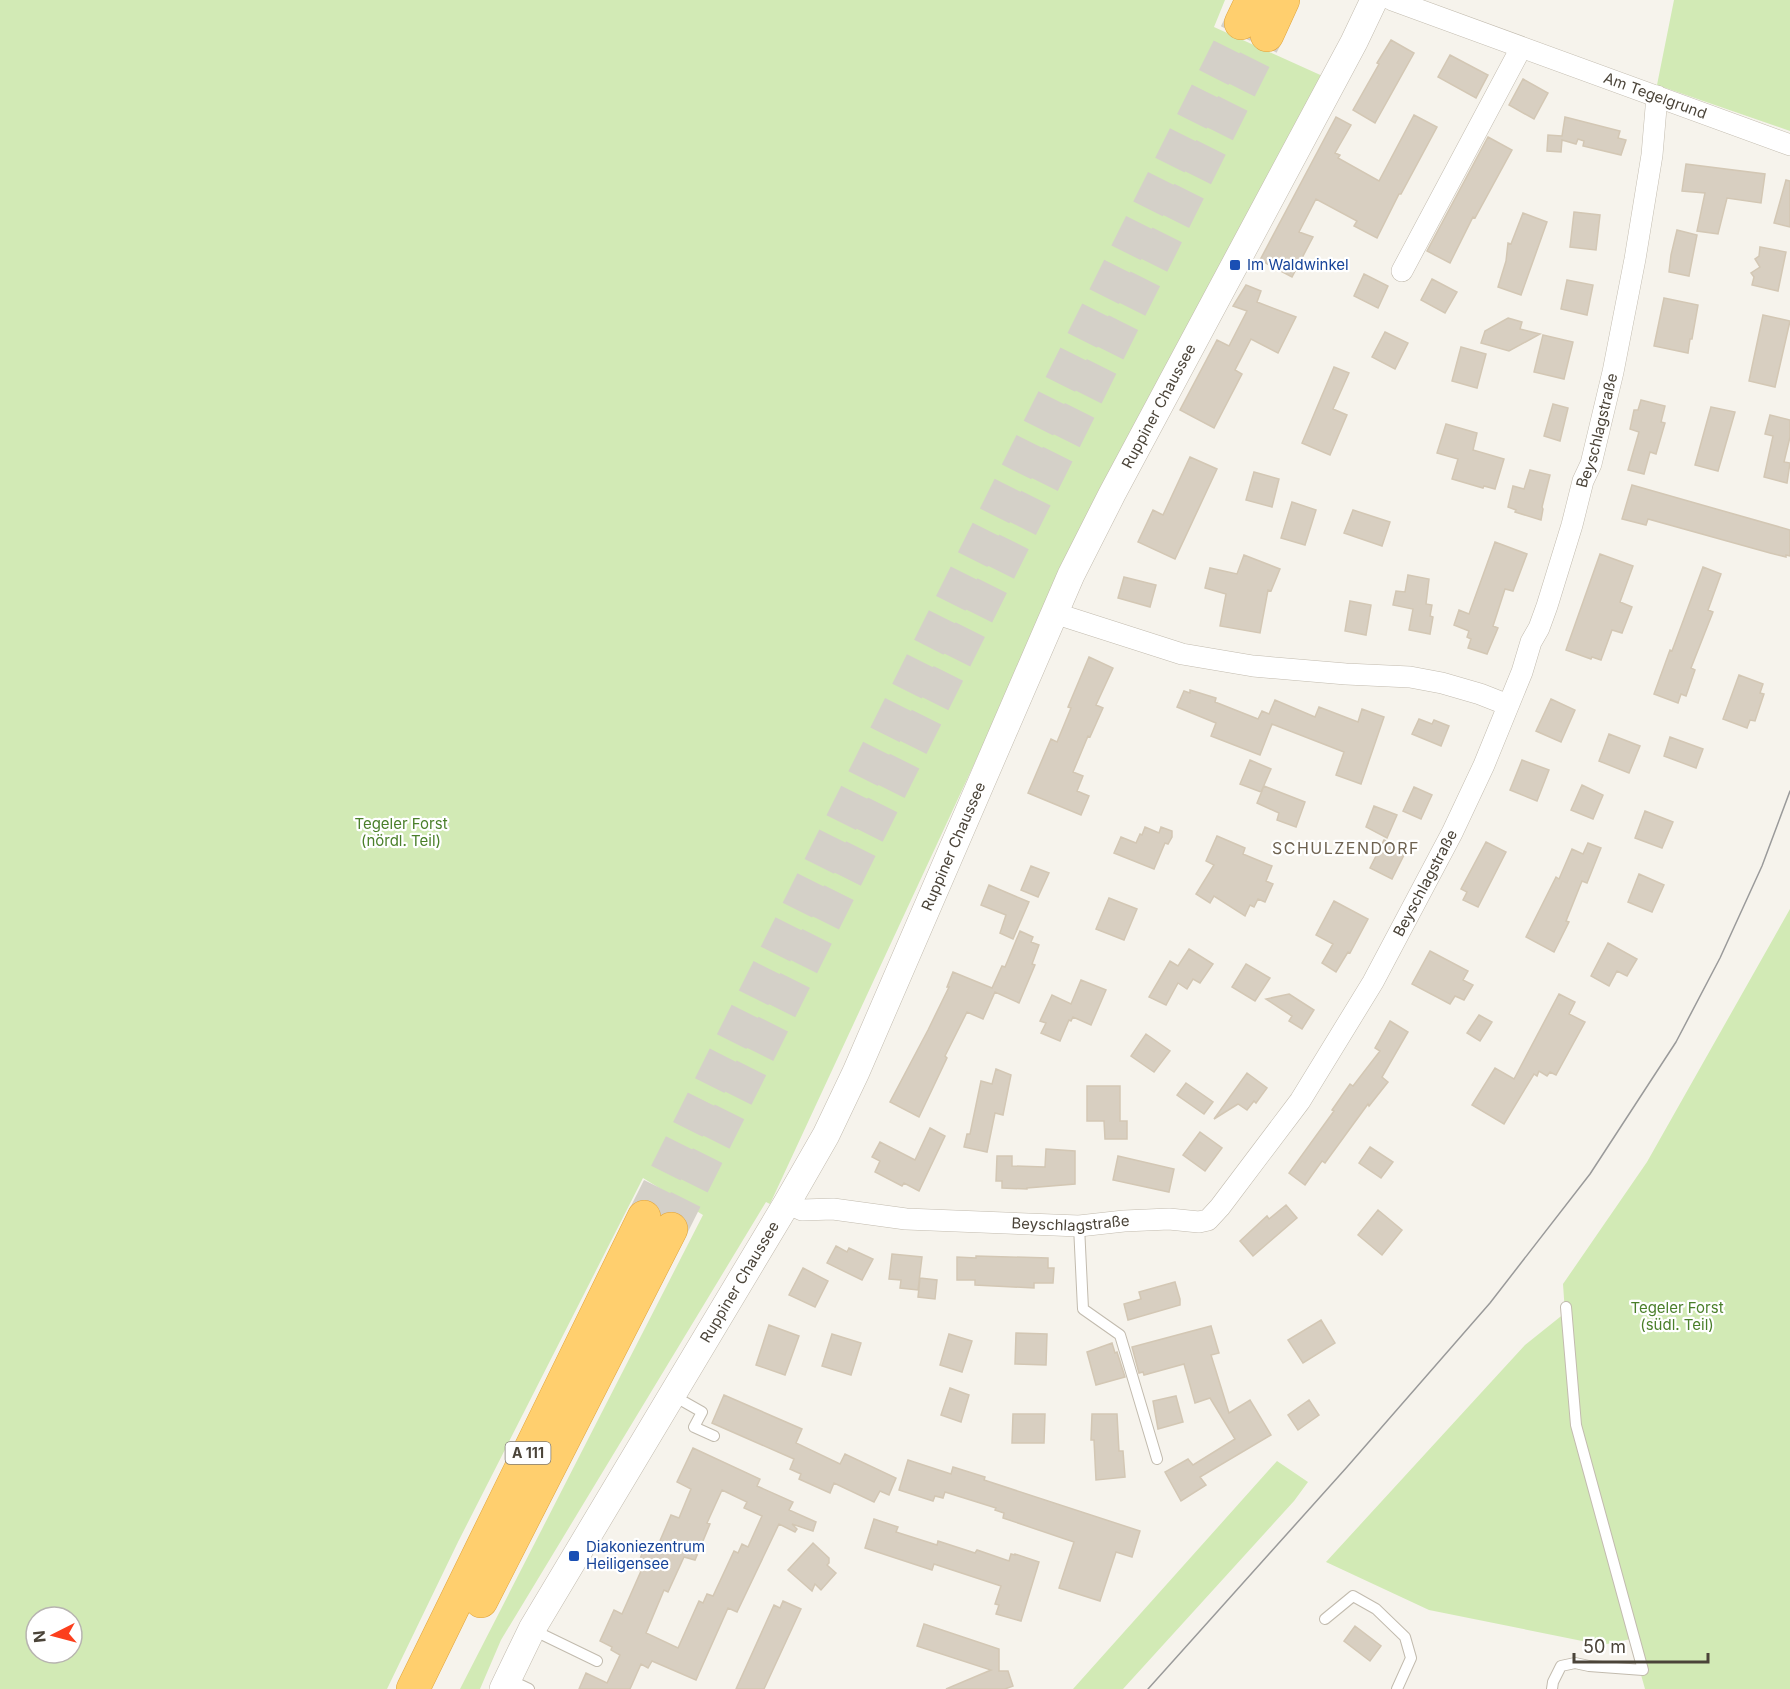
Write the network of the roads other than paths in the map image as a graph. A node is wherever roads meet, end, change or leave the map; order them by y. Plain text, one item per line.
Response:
1 (1283, 0) edge
2 (1374, 0) edge
3 (1392, 0) edge
4 (1253, 19) tunnel mouth
5 (1521, 48) junction
6 (1657, 96) junction
7 (1790, 145) edge
8 (1402, 271) dead end
9 (1054, 613) junction
10 (1508, 705) junction
11 (787, 1203) junction
12 (1079, 1226) junction
13 (1566, 1307) dead end
14 (671, 1394) junction
15 (714, 1436) dead end
16 (1156, 1459) dead end
17 (1324, 1619) dead end
18 (532, 1629) junction
19 (597, 1661) dead end
20 (513, 1686) edge
21 (413, 1689) edge
22 (438, 1689) edge
23 (1397, 1689) edge
24 (1552, 1689) edge

1 - 4 highway
2 - 9 street, Ruppiner Chaussee
3 - 5 street, Am Tegelgrund
5 - 6 street, Am Tegelgrund
5 - 8 street
6 - 7 street, Am Tegelgrund
6 - 10 street, Beyschlagstraße
9 - 10 street
9 - 11 street, Ruppiner Chaussee
10 - 12 street, Beyschlagstraße
11 - 12 street, Beyschlagstraße
11 - 14 street, Ruppiner Chaussee
12 - 16 lane
13 - 24 lane
14 - 15 lane
14 - 18 street, Ruppiner Chaussee
17 - 23 lane
18 - 19 lane
18 - 20 street, Ruppiner Chaussee
21 - 22 highway, A 111

